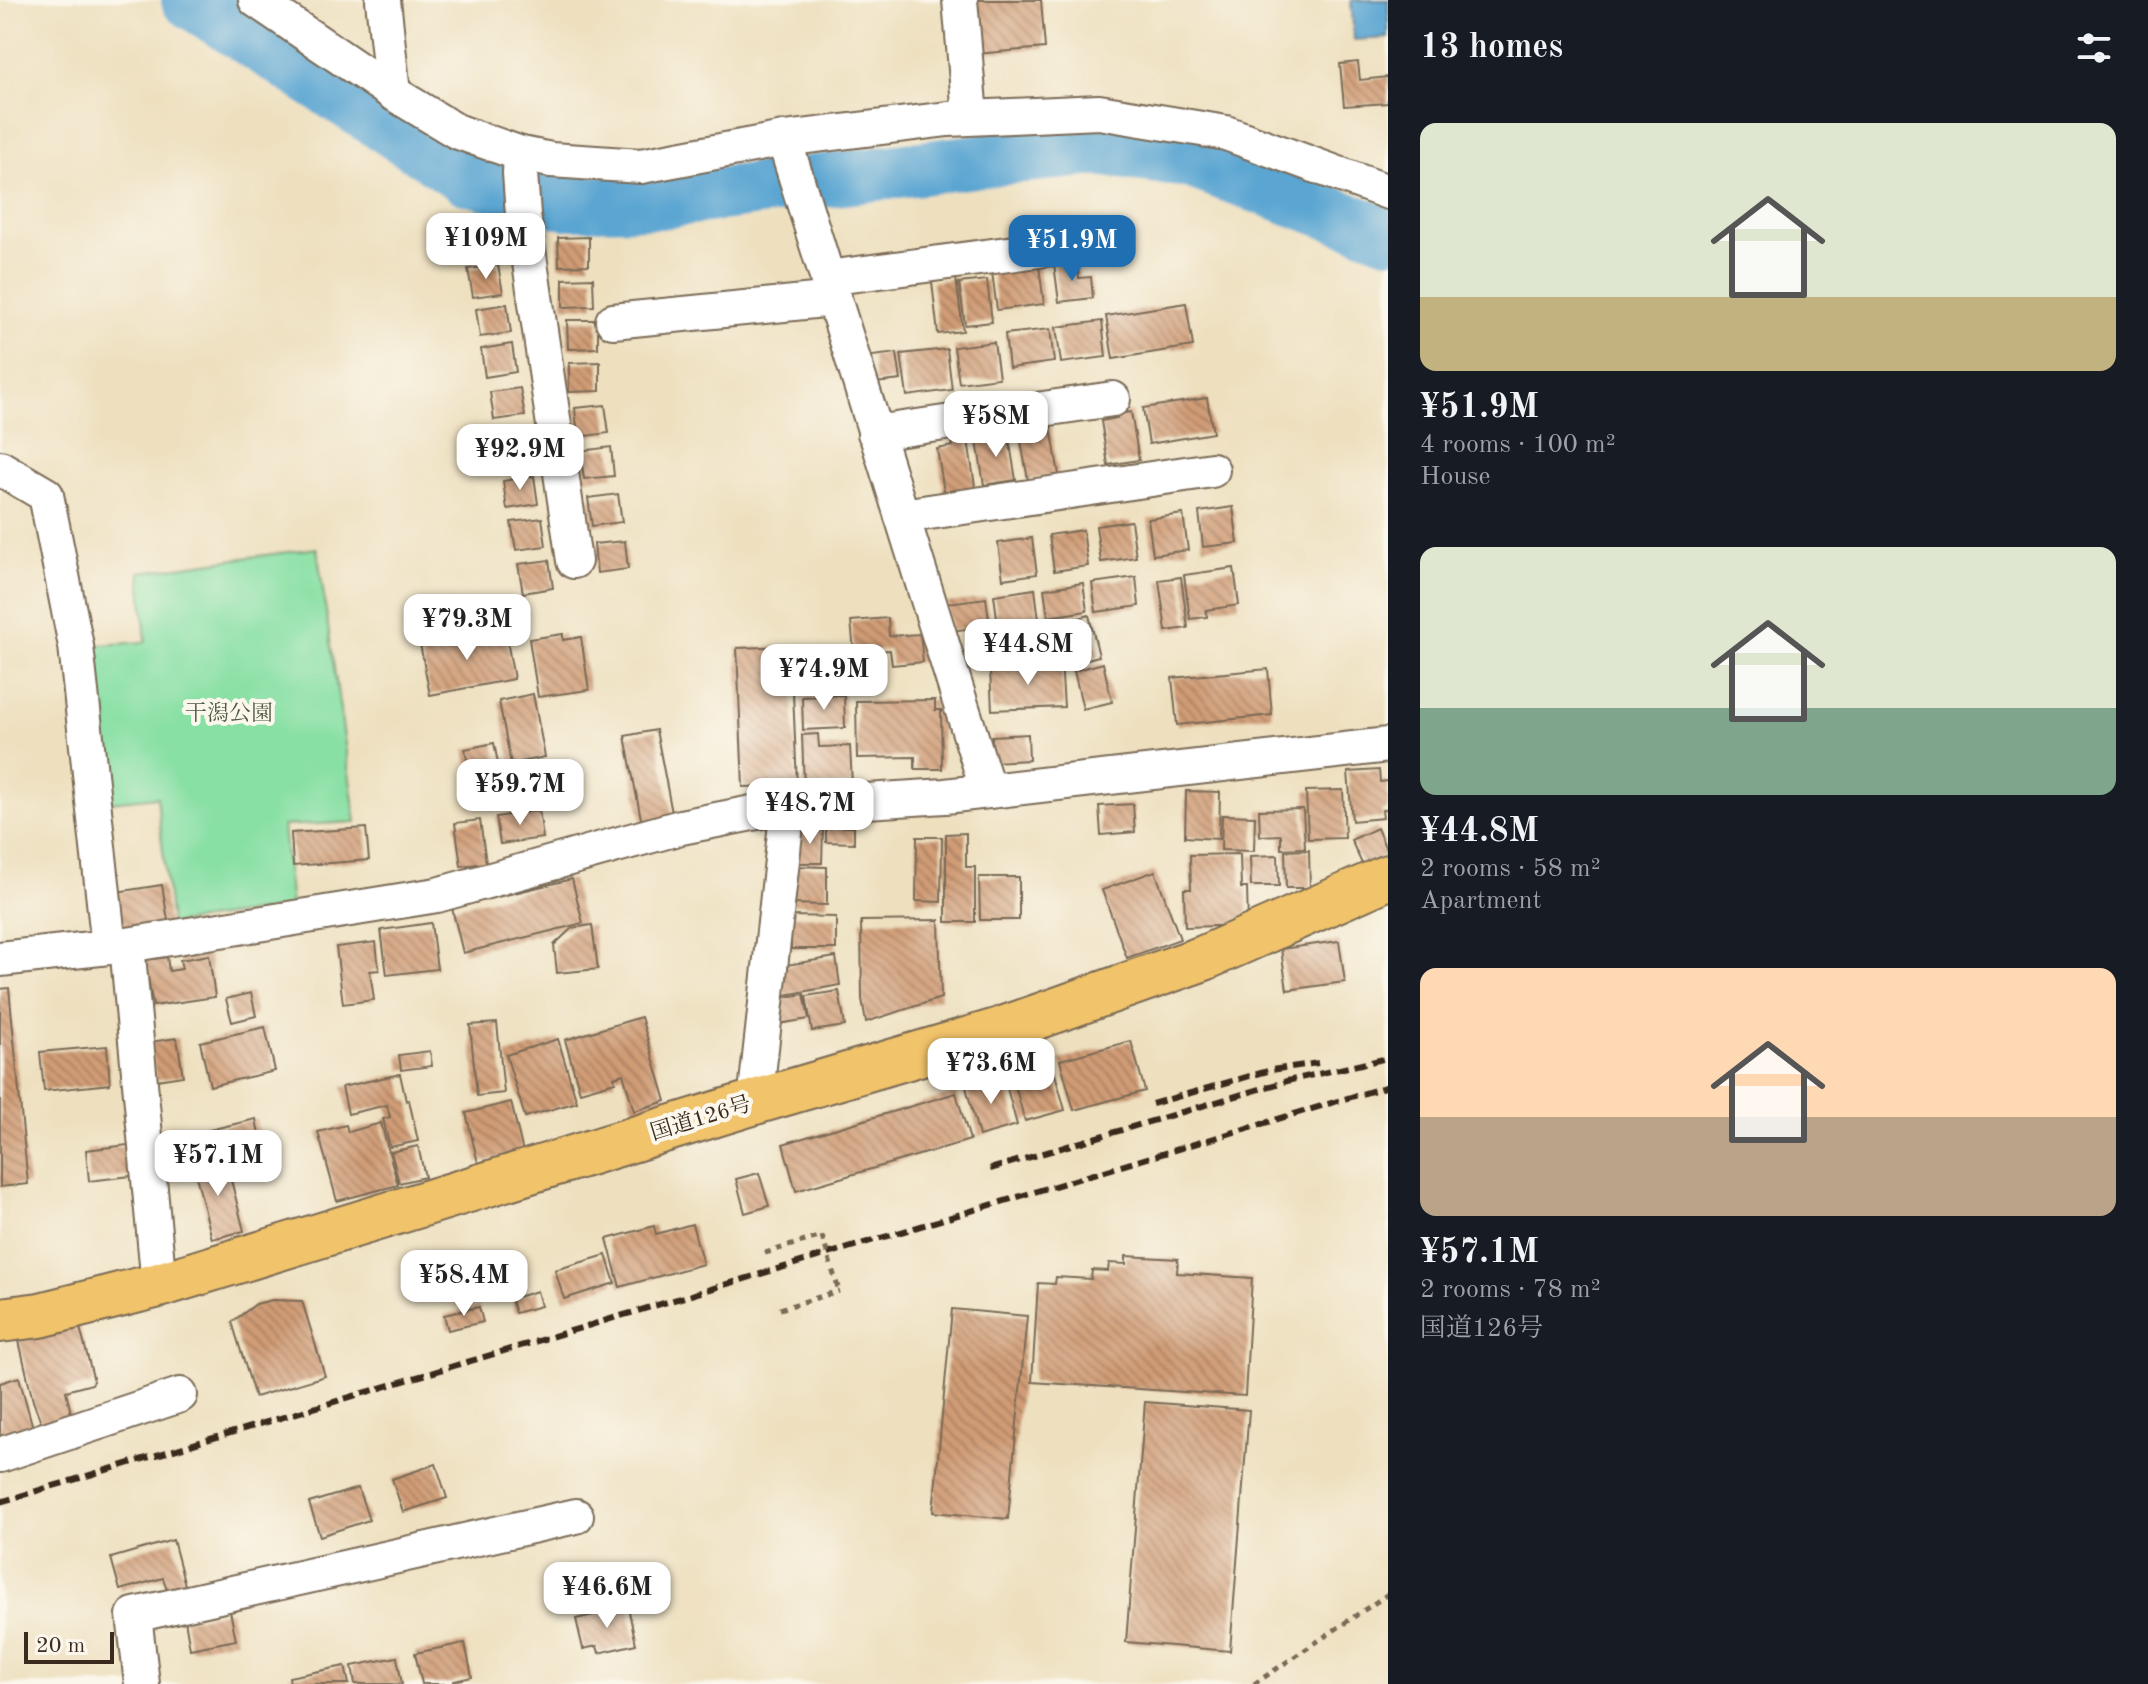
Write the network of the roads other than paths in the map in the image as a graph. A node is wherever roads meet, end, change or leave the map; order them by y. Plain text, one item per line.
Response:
1 (256, 0) edge
2 (383, 0) edge
3 (960, 0) edge
4 (393, 93) junction
5 (970, 116) junction
6 (788, 150) junction
7 (520, 164) junction
8 (1388, 192) edge
9 (1114, 240) dead end
10 (831, 288) junction
11 (613, 321) dead end
12 (1113, 399) dead end
13 (875, 433) junction
14 (0, 468) edge
15 (1212, 470) dead end
16 (902, 516) junction
17 (574, 561) dead end
18 (1388, 745) edge
19 (988, 791) junction
20 (788, 806) junction
21 (1388, 877) edge
22 (118, 946) junction
23 (0, 959) edge
24 (755, 1102) junction
25 (159, 1285) junction
26 (0, 1320) edge
27 (180, 1395) dead end
28 (0, 1455) edge
29 (576, 1516) dead end
30 (142, 1684) edge

1 - 4 street
2 - 4 street
3 - 5 street
4 - 7 street
5 - 6 street
5 - 8 street
6 - 7 street
6 - 10 street
7 - 17 street
9 - 10 street
10 - 11 street
10 - 13 street
12 - 13 street
13 - 16 street
14 - 22 street
15 - 16 street
16 - 19 street
18 - 19 street
19 - 20 street
20 - 22 street
20 - 24 street
21 - 24 highway, 国道126号
22 - 23 street
22 - 25 street
24 - 25 highway, 国道126号
25 - 26 highway, 国道126号
27 - 28 street
29 - 30 street

